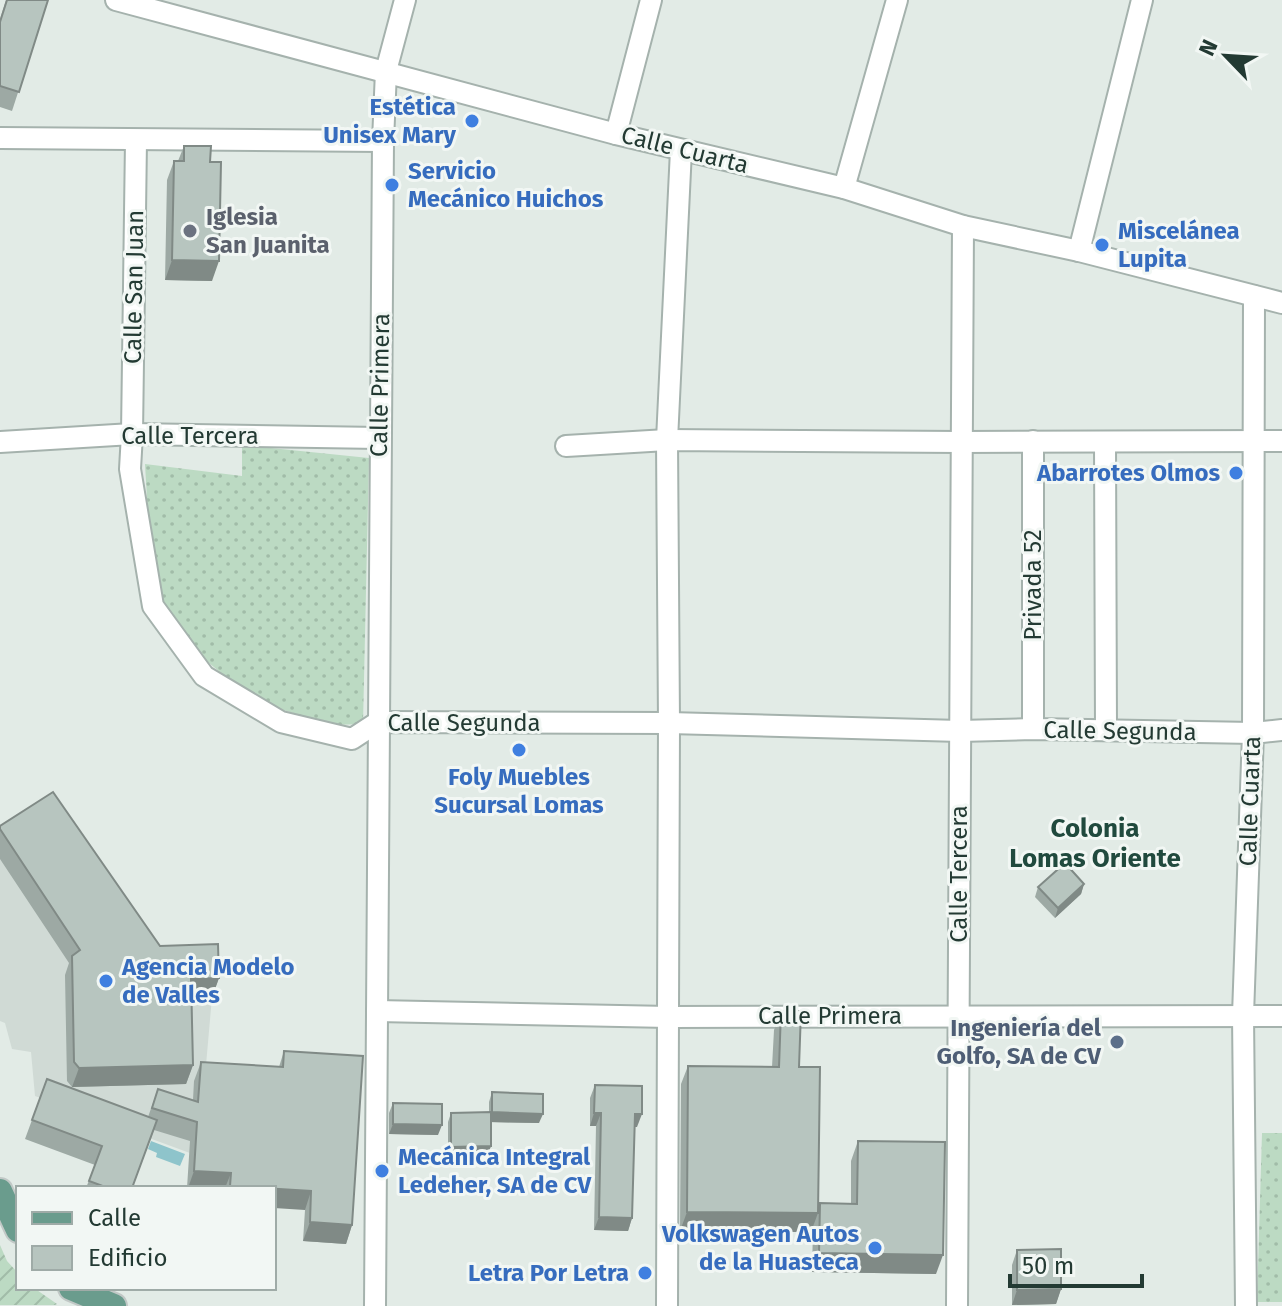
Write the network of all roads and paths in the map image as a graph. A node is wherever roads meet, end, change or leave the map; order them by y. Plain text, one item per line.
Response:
1 (116, 0) edge
2 (405, 0) edge
3 (651, 0) edge
4 (897, 0) edge
5 (1142, 0) edge
6 (386, 71) junction
7 (616, 134) junction
8 (0, 138) edge
9 (136, 140) junction
10 (383, 141) junction
11 (681, 150) junction
12 (844, 188) junction
13 (963, 226) junction
14 (1079, 251) junction
15 (1254, 296) junction
16 (1282, 303) edge
17 (132, 434) junction
18 (379, 438) junction
19 (667, 440) junction
20 (1254, 440) junction
21 (1033, 441) junction
22 (1282, 441) edge
23 (0, 442) edge
24 (961, 442) junction
25 (1105, 442) junction
26 (566, 446) dead end
27 (378, 722) junction
28 (669, 723) junction
29 (1033, 729) junction
30 (1106, 730) junction
31 (1282, 730) edge
32 (960, 731) junction
33 (1253, 733) junction
34 (377, 1011) junction
35 (1243, 1015) junction
36 (959, 1016) junction
37 (1282, 1016) edge
38 (669, 1017) junction
39 (0, 1191) edge
40 (16, 1226) edge
41 (76, 1290) edge
42 (114, 1306) edge
43 (375, 1306) edge
44 (667, 1306) edge
45 (957, 1306) edge
46 (1246, 1306) edge

1 - 6 street, Calle Cuarta
2 - 6 street, Calle Primera
3 - 7 street
4 - 12 street
5 - 14 street
6 - 7 street, Calle Cuarta
6 - 10 street, Calle Primera
7 - 11 street, Calle Cuarta
8 - 9 street
9 - 10 street
9 - 17 street, Calle San Juan
10 - 18 street, Calle Primera
11 - 12 street, Calle Cuarta
11 - 19 street
12 - 13 street, Calle Cuarta
13 - 14 street, Calle Cuarta
13 - 24 street, Calle Tercera
14 - 15 street, Calle Cuarta
15 - 16 street, Calle Cuarta
15 - 20 street, Calle Cuarta
17 - 18 street, Calle Tercera
17 - 23 street, Calle Tercera
17 - 27 street, Calle Segunda
18 - 27 street, Calle Primera
19 - 24 street
19 - 26 street
19 - 28 street
20 - 22 street
20 - 25 street
20 - 33 street, Calle Cuarta
21 - 24 street
21 - 25 street
21 - 29 street, Privada 52
24 - 32 street, Calle Tercera
25 - 30 street
27 - 28 street, Calle Segunda
27 - 34 street, Calle Primera
28 - 32 street, Calle Segunda
28 - 38 street
29 - 30 street, Calle Segunda
29 - 32 street, Calle Segunda
30 - 33 street, Calle Segunda
31 - 33 street, Calle Segunda
32 - 36 street, Calle Tercera
33 - 35 street, Calle Cuarta
34 - 38 street, Calle Primera
34 - 43 street, Calle Primera
35 - 36 street, Calle Primera
35 - 37 street, Calle Primera
35 - 46 street, Calle Cuarta
36 - 38 street, Calle Primera
36 - 45 street, Calle Tercera
38 - 44 street
39 - 40 main road
41 - 42 main road

